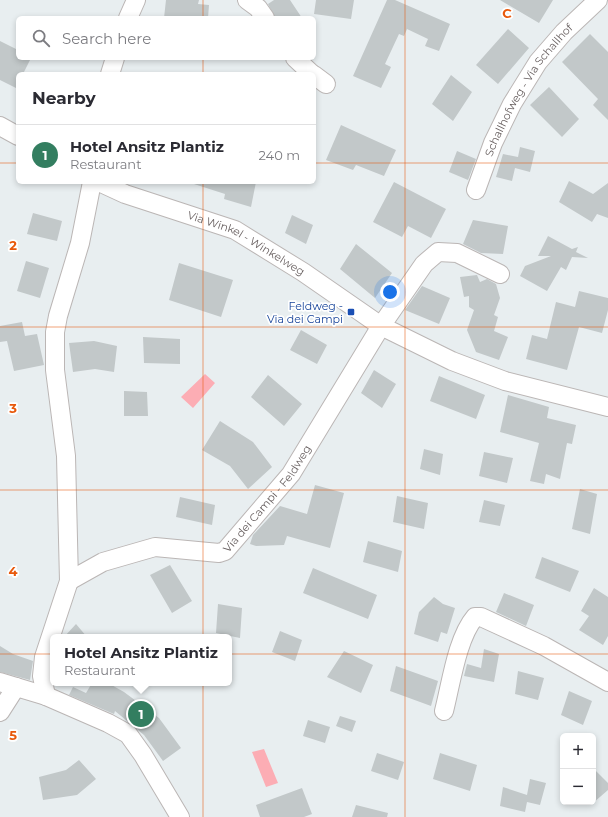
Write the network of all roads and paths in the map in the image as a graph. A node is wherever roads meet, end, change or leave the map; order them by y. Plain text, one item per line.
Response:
1 (136, 0) edge
2 (247, 0) edge
3 (598, 0) edge
4 (129, 16) edge
5 (264, 16) edge
6 (114, 60) edge
7 (297, 60) edge
8 (111, 72) edge
9 (311, 72) edge
10 (0, 126) edge
11 (16, 135) edge
12 (92, 184) edge
13 (103, 184) edge
14 (476, 190) dead end
15 (500, 274) dead end
16 (381, 326) junction
17 (608, 407) edge
18 (69, 581) junction
19 (52, 634) edge
20 (50, 639) edge
21 (608, 682) edge
22 (8, 685) edge
23 (46, 696) junction
24 (444, 711) dead end
25 (0, 712) edge
26 (180, 817) edge

1 - 4 street
2 - 5 street
3 - 14 street, Schallhofweg - Via Schallhof
6 - 8 street
7 - 9 street
10 - 11 street
12 - 18 street
13 - 16 street, Via Winkel - Winkelweg
15 - 16 street
16 - 17 street, Via Winkel - Winkelweg
16 - 18 street, Via dei Campi - Feldweg
18 - 19 street
20 - 23 street
21 - 24 street
22 - 23 street
22 - 25 street
23 - 26 street

